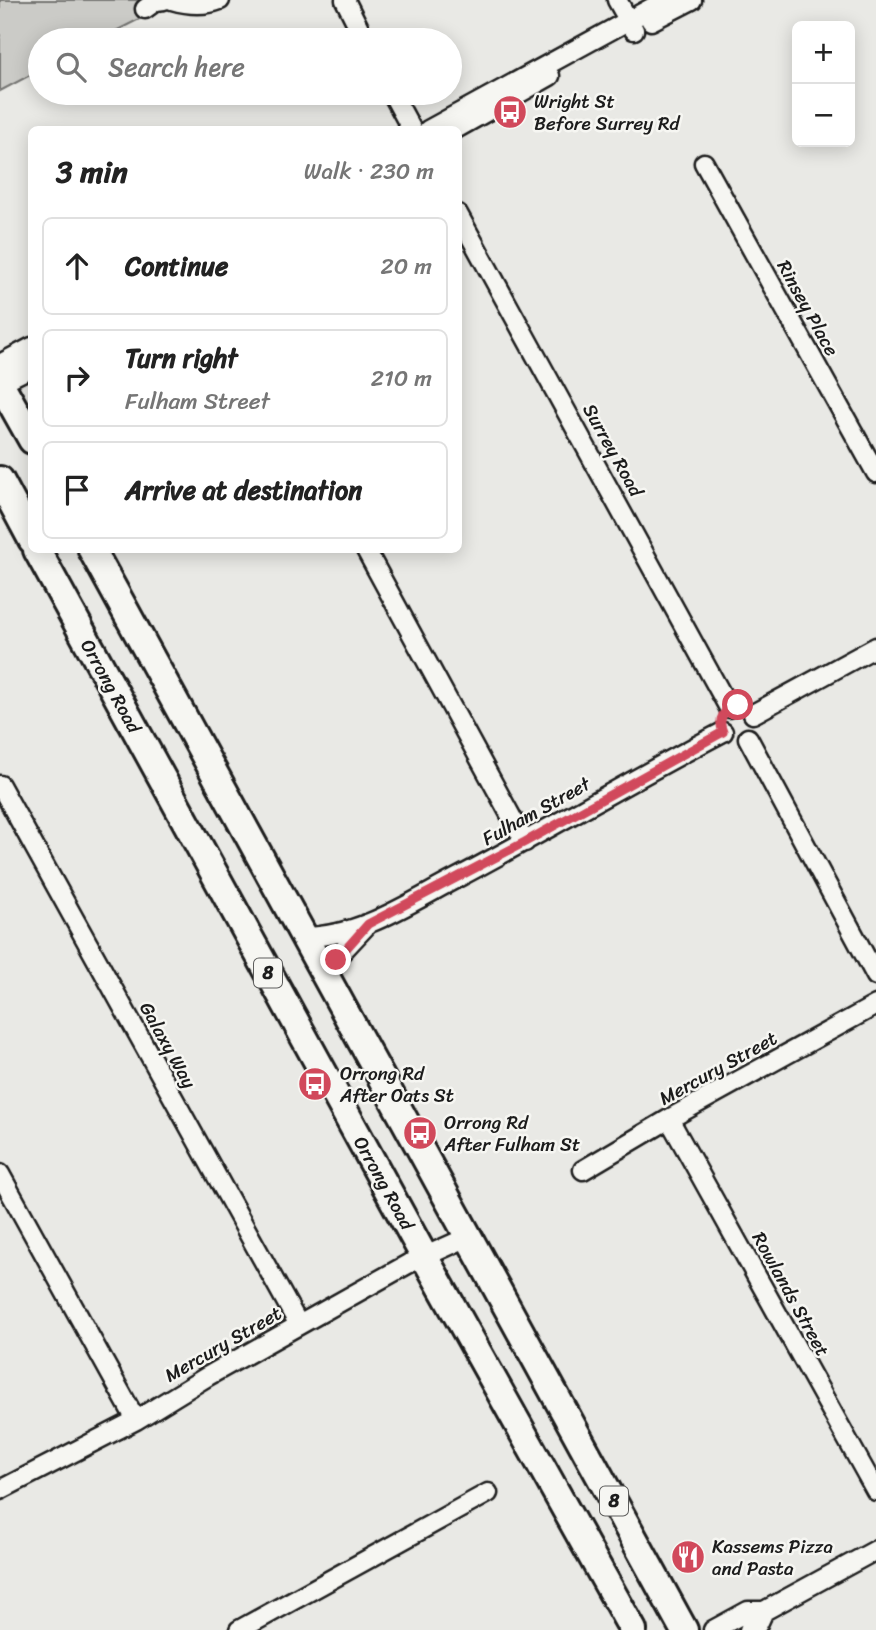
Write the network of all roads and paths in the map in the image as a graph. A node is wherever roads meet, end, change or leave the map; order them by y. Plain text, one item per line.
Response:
1 (164, 0) edge
2 (172, 0) edge
3 (220, 0) edge
4 (345, 0) edge
5 (617, 0) edge
6 (666, 0) edge
7 (692, 0) edge
8 (145, 9) dead end
9 (631, 25) junction
10 (359, 28) edge
11 (398, 105) edge
12 (410, 126) edge
13 (436, 126) edge
14 (461, 126) edge
15 (704, 163) dead end
16 (462, 221) edge
17 (28, 349) edge
18 (0, 364) edge
19 (28, 369) edge
20 (0, 383) edge
21 (28, 433) edge
22 (876, 473) edge
23 (0, 480) edge
24 (0, 503) edge
25 (28, 532) edge
26 (28, 537) edge
27 (39, 553) edge
28 (94, 553) edge
29 (368, 553) edge
30 (876, 647) edge
31 (729, 708) junction
32 (753, 714) junction
33 (723, 732) junction
34 (748, 738) junction
35 (0, 785) edge
36 (525, 842) junction
37 (368, 924) junction
38 (304, 936) junction
39 (323, 972) junction
40 (876, 976) edge
41 (876, 1005) edge
42 (669, 1119) junction
43 (583, 1170) dead end
44 (0, 1174) edge
45 (468, 1237) junction
46 (424, 1256) junction
47 (299, 1325) junction
48 (136, 1420) junction
49 (0, 1490) edge
50 (876, 1491) edge
51 (488, 1493) dead end
52 (876, 1550) edge
53 (764, 1611) junction
54 (239, 1630) edge
55 (633, 1630) edge
56 (684, 1630) edge
57 (713, 1630) edge
58 (749, 1630) edge

1 - 8 street
2 - 3 street
4 - 10 street
5 - 9 street
6 - 9 street
7 - 9 street
9 - 13 street
9 - 14 street
11 - 12 street
15 - 22 street, Rinsey Place
16 - 31 street, Surrey Road
17 - 18 street
19 - 20 street
20 - 21 highway
23 - 25 highway
24 - 26 street
27 - 46 highway, Orrong Road / 8
28 - 38 highway, 8
29 - 36 street
30 - 32 street
31 - 32 street
31 - 33 street
32 - 34 street
33 - 34 street
33 - 36 street, Fulham Street
34 - 40 street
35 - 47 street, Galaxy Way
36 - 37 street, Fulham Street
37 - 38 street, Fulham Street
37 - 39 street, Fulham Street
38 - 39 highway, 8
39 - 45 highway, 8
41 - 42 street, Mercury Street
42 - 43 street, Mercury Street
42 - 50 street, Rowlands Street
44 - 48 street
45 - 46 street, Mercury Street
45 - 56 highway, 8
46 - 47 street, Mercury Street
46 - 55 highway, Orrong Road / 8
47 - 48 street, Mercury Street
48 - 49 street, Mercury Street
51 - 54 street
52 - 53 street
53 - 57 street
53 - 58 street

